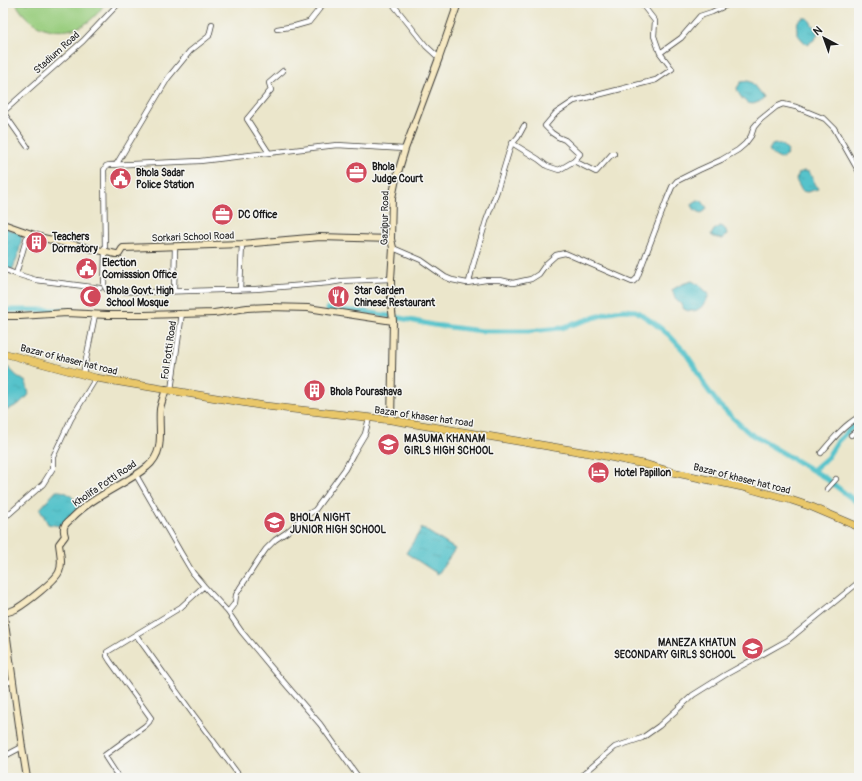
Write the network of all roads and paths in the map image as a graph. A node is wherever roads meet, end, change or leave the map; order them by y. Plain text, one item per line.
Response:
1 (119, 3) edge
2 (324, 3) edge
3 (392, 3) edge
4 (458, 3) edge
5 (641, 3) edge
6 (731, 3) edge
7 (212, 24) dead end
8 (277, 29) dead end
9 (660, 53) junction
10 (439, 58) junction
11 (283, 71) dead end
12 (3, 112) edge
13 (524, 126) dead end
14 (512, 143) junction
15 (27, 146) dead end
16 (405, 149) junction
17 (269, 153) junction
18 (614, 154) dead end
19 (574, 161) junction
20 (116, 164) junction
21 (859, 172) edge
22 (3, 224) edge
23 (28, 232) junction
24 (391, 239) junction
25 (242, 244) junction
26 (175, 246) junction
27 (393, 248) junction
28 (105, 251) junction
29 (3, 270) edge
30 (16, 274) junction
31 (391, 279) junction
32 (469, 282) junction
33 (100, 288) dead end
34 (240, 290) junction
35 (174, 291) junction
36 (182, 313) junction
37 (94, 315) junction
38 (3, 316) edge
39 (392, 321) junction
40 (3, 354) edge
41 (83, 374) junction
42 (96, 378) junction
43 (168, 390) junction
44 (859, 417) edge
45 (369, 418) junction
46 (391, 420) junction
47 (859, 429) edge
48 (851, 435) dead end
49 (821, 453) dead end
50 (136, 475) junction
51 (836, 479) dead end
52 (827, 489) dead end
53 (3, 517) edge
54 (859, 527) edge
55 (859, 582) edge
56 (204, 586) junction
57 (4, 611) edge
58 (228, 612) junction
59 (136, 634) junction
60 (11, 666) junction
61 (3, 668) edge
62 (13, 680) junction
63 (3, 685) edge
64 (22, 747) junction
65 (3, 757) edge
66 (27, 778) edge
67 (119, 778) edge
68 (241, 778) edge
69 (359, 778) edge
70 (579, 778) edge

1 - 12 street, Stadium Road
2 - 8 street
3 - 10 street
4 - 10 street, Gazipur Road
5 - 9 street
6 - 9 street
7 - 20 street
9 - 19 street
10 - 16 street, Gazipur Road
11 - 17 street
12 - 15 street
13 - 14 street
14 - 19 street
14 - 32 street
16 - 17 street
16 - 24 street, Gazipur Road
17 - 20 street
18 - 19 street
20 - 28 street
21 - 32 street
22 - 23 street, Sorkari School Road
23 - 28 street, Sorkari School Road
23 - 30 street
24 - 25 street, Sorkari School Road
24 - 27 street, Gazipur Road
25 - 26 street, Sorkari School Road
25 - 34 street
26 - 28 street, Sorkari School Road
26 - 35 street
27 - 31 street, Gazipur Road
27 - 32 street
28 - 35 street
29 - 30 street
30 - 33 street
31 - 34 street
31 - 39 street, Gazipur Road
34 - 35 street
36 - 37 street
36 - 39 street
36 - 43 street, Fol Potti Road
37 - 38 street
37 - 41 street
39 - 46 street, Gazipur Road
40 - 41 main road, Bazar of khaser hat road
41 - 42 main road, Bazar of khaser hat road
42 - 43 main road, Bazar of khaser hat road
42 - 53 street
43 - 45 main road, Bazar of khaser hat road
43 - 50 street, Kholifa Potti Road
44 - 49 street
45 - 46 main road, Bazar of khaser hat road
45 - 58 street
46 - 54 main road, Bazar of khaser hat road
47 - 48 street
50 - 56 street
50 - 57 street, Kholifa Potti Road
51 - 52 street
55 - 70 street
56 - 58 street
56 - 59 street
57 - 60 street
58 - 69 street
59 - 67 street
59 - 68 street
60 - 61 street
60 - 62 street
62 - 63 street
62 - 64 street
64 - 65 street
64 - 66 street

